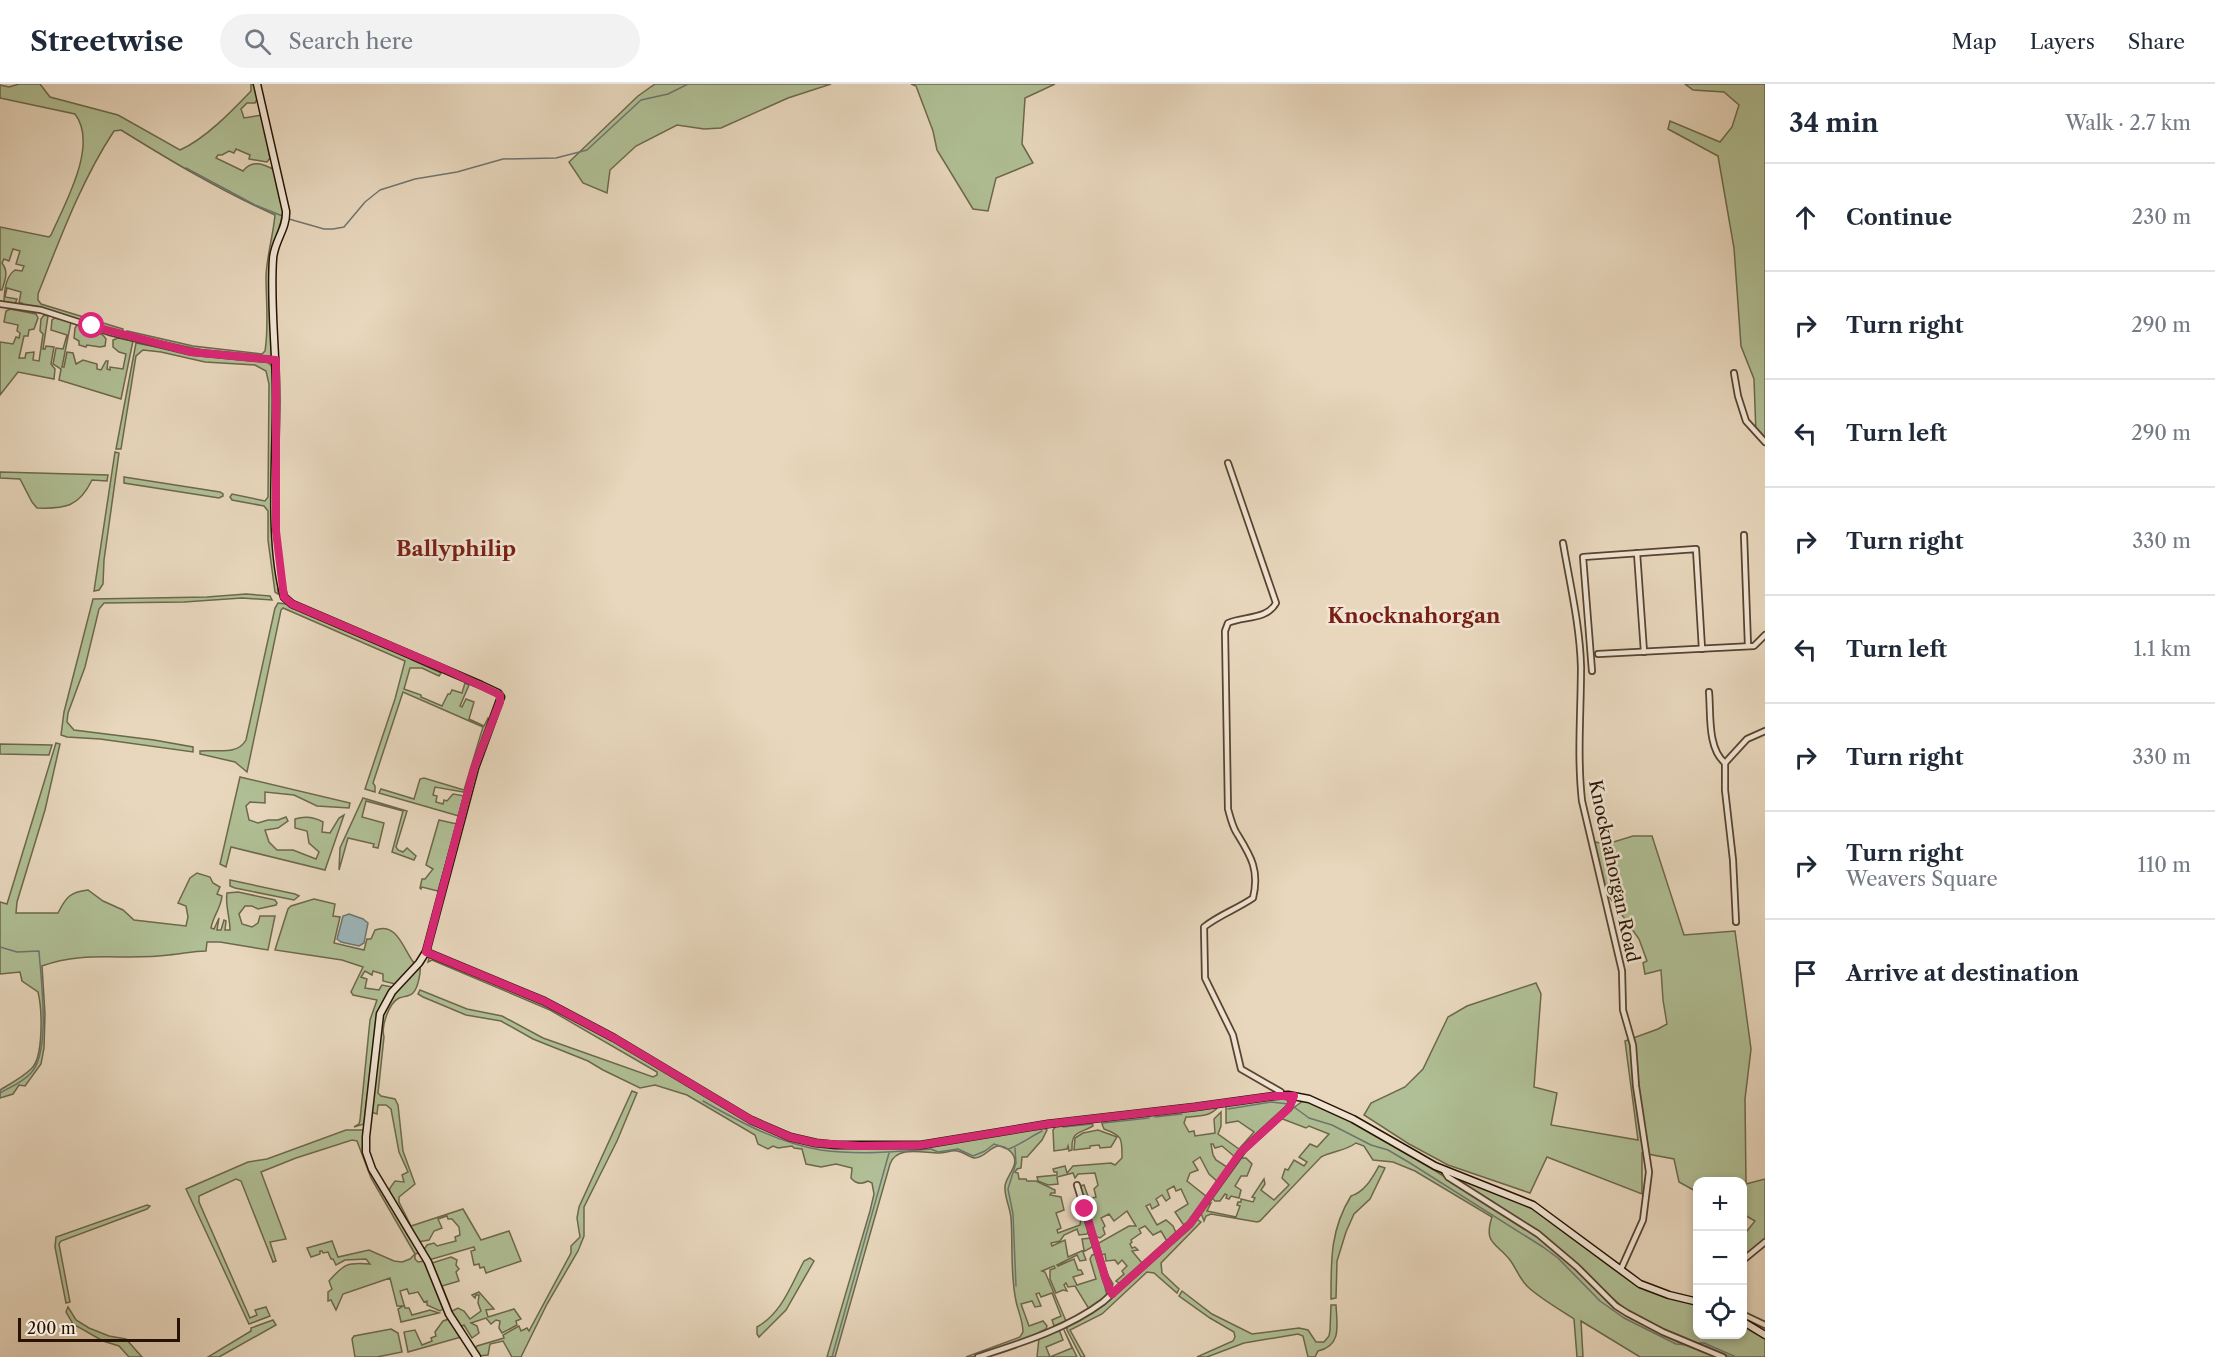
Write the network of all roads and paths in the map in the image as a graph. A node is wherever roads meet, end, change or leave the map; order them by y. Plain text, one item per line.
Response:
1 (257, 84) edge
2 (0, 304) edge
3 (276, 360) junction
4 (1734, 373) dead end
5 (1765, 442) edge
6 (1228, 463) dead end
7 (1744, 535) dead end
8 (1563, 543) dead end
9 (1636, 553) junction
10 (1765, 635) edge
11 (1748, 646) junction
12 (1702, 649) junction
13 (1644, 652) junction
14 (1598, 654) dead end
15 (1592, 671) dead end
16 (1709, 692) dead end
17 (1765, 730) edge
18 (1725, 763) junction
19 (1736, 922) dead end
20 (426, 952) junction
21 (1281, 1095) junction
22 (1294, 1096) junction
23 (1443, 1169) junction
24 (1077, 1185) dead end
25 (1765, 1242) edge
26 (1747, 1258) edge
27 (1621, 1269) junction
28 (1112, 1294) junction
29 (1693, 1301) edge
30 (1747, 1316) edge
31 (1747, 1324) edge
32 (1765, 1325) edge
33 (1765, 1335) edge
34 (477, 1357) edge
35 (978, 1357) edge
36 (1724, 1357) edge

1 - 3 street
2 - 3 street
3 - 20 street
4 - 5 street
6 - 21 street
7 - 11 street
8 - 27 street, Knocknahorgan Road
9 - 12 street
9 - 13 street
9 - 15 street
10 - 11 street
11 - 12 street
12 - 13 street
13 - 14 street
16 - 18 street
17 - 18 street
18 - 19 street
20 - 21 street
20 - 34 street
21 - 22 street
22 - 23 street
22 - 28 street
23 - 27 street
23 - 36 street
24 - 28 street
25 - 26 street
27 - 29 street
28 - 35 street
30 - 32 street
31 - 33 street

